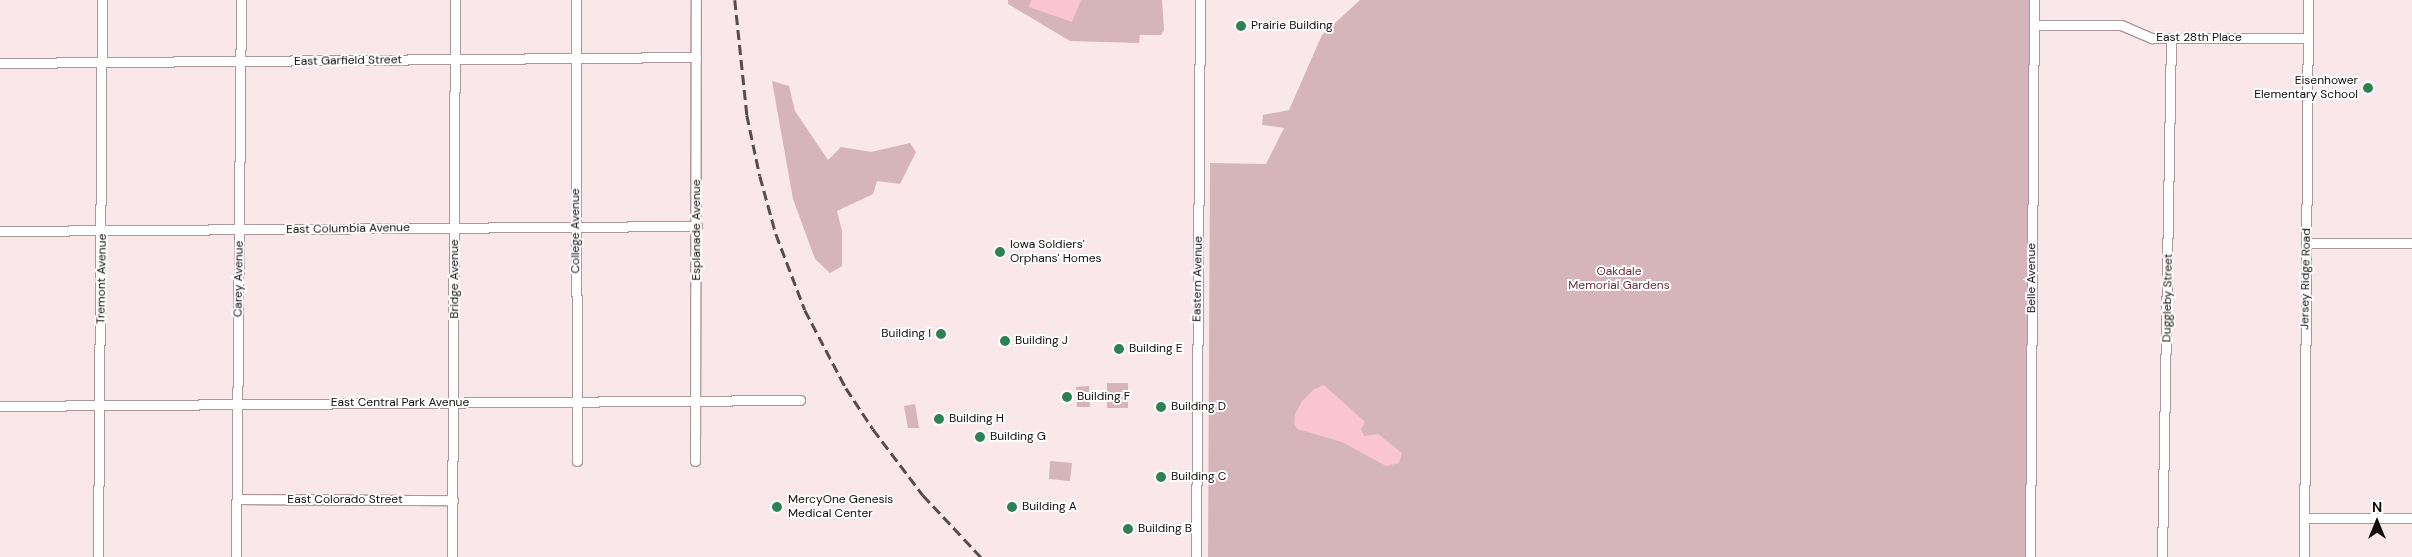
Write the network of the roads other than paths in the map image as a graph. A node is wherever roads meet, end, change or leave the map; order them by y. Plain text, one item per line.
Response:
1 (102, 0) edge
2 (241, 0) edge
3 (455, 0) edge
4 (576, 0) edge
5 (696, 0) edge
6 (1200, 0) edge
7 (2034, 0) edge
8 (2308, 0) edge
9 (2034, 24) junction
10 (2171, 38) junction
11 (2308, 38) junction
12 (696, 57) junction
13 (575, 58) junction
14 (455, 60) junction
15 (240, 62) junction
16 (0, 63) edge
17 (101, 63) junction
18 (576, 226) junction
19 (697, 226) junction
20 (456, 227) junction
21 (103, 230) junction
22 (0, 231) edge
23 (239, 231) junction
24 (2307, 243) junction
25 (2412, 243) edge
26 (800, 400) dead end
27 (696, 401) junction
28 (576, 402) junction
29 (454, 403) junction
30 (238, 404) junction
31 (100, 405) junction
32 (0, 406) edge
33 (576, 461) dead end
34 (695, 461) dead end
35 (237, 499) junction
36 (453, 500) junction
37 (2304, 518) junction
38 (2412, 518) edge
39 (98, 557) edge
40 (236, 557) edge
41 (452, 557) edge
42 (1196, 557) edge
43 (2030, 557) edge
44 (2162, 557) edge
45 (2304, 557) edge

1 - 17 street, Tremont Avenue
2 - 15 street, Carey Avenue
3 - 14 street, Bridge Avenue
4 - 13 street, College Avenue
5 - 12 street, Esplanade Avenue
6 - 42 street, Eastern Avenue
7 - 9 street, Belle Avenue
8 - 11 street, Jersey Ridge Road
9 - 10 street, East 28th Place
9 - 43 street, Belle Avenue
10 - 11 street, East 28th Place
10 - 44 street, Duggleby Street
11 - 24 street, Jersey Ridge Road
12 - 13 street, East Garfield Street
12 - 19 street, Esplanade Avenue
13 - 14 street, East Garfield Street
13 - 18 street, College Avenue
14 - 15 street, East Garfield Street
14 - 20 street, Bridge Avenue
15 - 17 street, East Garfield Street
15 - 23 street, Carey Avenue
16 - 17 street, East Garfield Street
17 - 21 street, Tremont Avenue
18 - 19 street, East Columbia Avenue
18 - 20 street, East Columbia Avenue
18 - 28 street, College Avenue
19 - 27 street, Esplanade Avenue
20 - 23 street, East Columbia Avenue
20 - 29 street, Bridge Avenue
21 - 22 street, East Columbia Avenue
21 - 23 street, East Columbia Avenue
21 - 31 street, Tremont Avenue
23 - 30 street, Carey Avenue
24 - 25 street
24 - 37 street, Jersey Ridge Road
26 - 27 street, East Central Park Avenue
27 - 28 street, East Central Park Avenue
27 - 34 street, Esplanade Avenue
28 - 29 street, East Central Park Avenue
28 - 33 street, College Avenue
29 - 30 street, East Central Park Avenue
29 - 36 street, Bridge Avenue
30 - 31 street, East Central Park Avenue
30 - 35 street, Carey Avenue
31 - 32 street, East Central Park Avenue
31 - 39 street, Tremont Avenue
35 - 36 street, East Colorado Street
35 - 40 street, Carey Avenue
36 - 41 street, Bridge Avenue
37 - 38 street
37 - 45 street, Jersey Ridge Road

